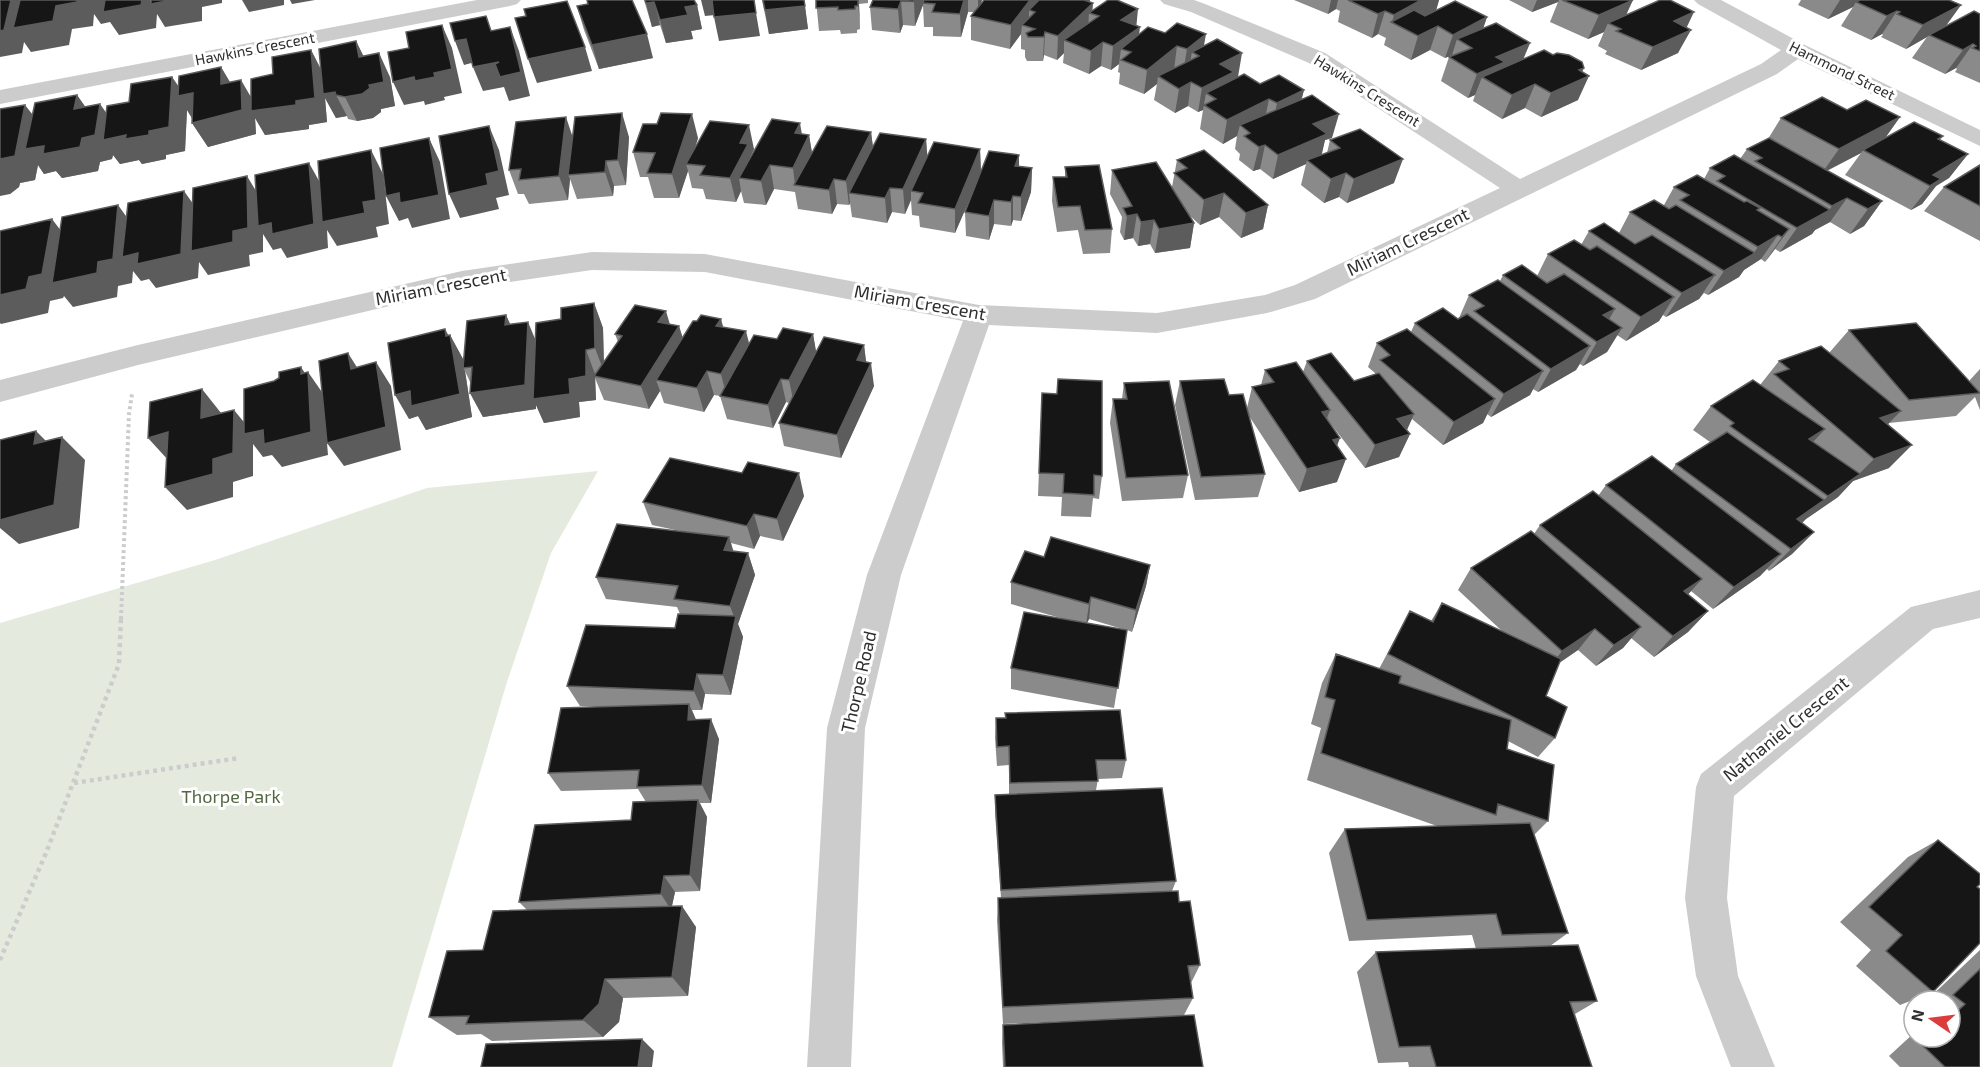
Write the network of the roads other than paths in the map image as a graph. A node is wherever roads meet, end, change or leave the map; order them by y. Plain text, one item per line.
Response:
1 (510, 0) edge
2 (1171, 0) edge
3 (1705, 0) edge
4 (1797, 50) junction
5 (0, 97) edge
6 (1980, 140) edge
7 (1518, 189) junction
8 (979, 315) junction
9 (0, 391) edge
10 (1980, 604) edge
11 (830, 1067) edge
12 (1753, 1067) edge

1 - 5 street, Hawkins Crescent
2 - 7 street, Hawkins Crescent
3 - 4 street, Hammond Street
4 - 6 street, Hammond Street
4 - 7 street, Miriam Crescent
7 - 8 street, Miriam Crescent
8 - 9 street, Miriam Crescent
8 - 11 street, Thorpe Road
10 - 12 street, Nathaniel Crescent

